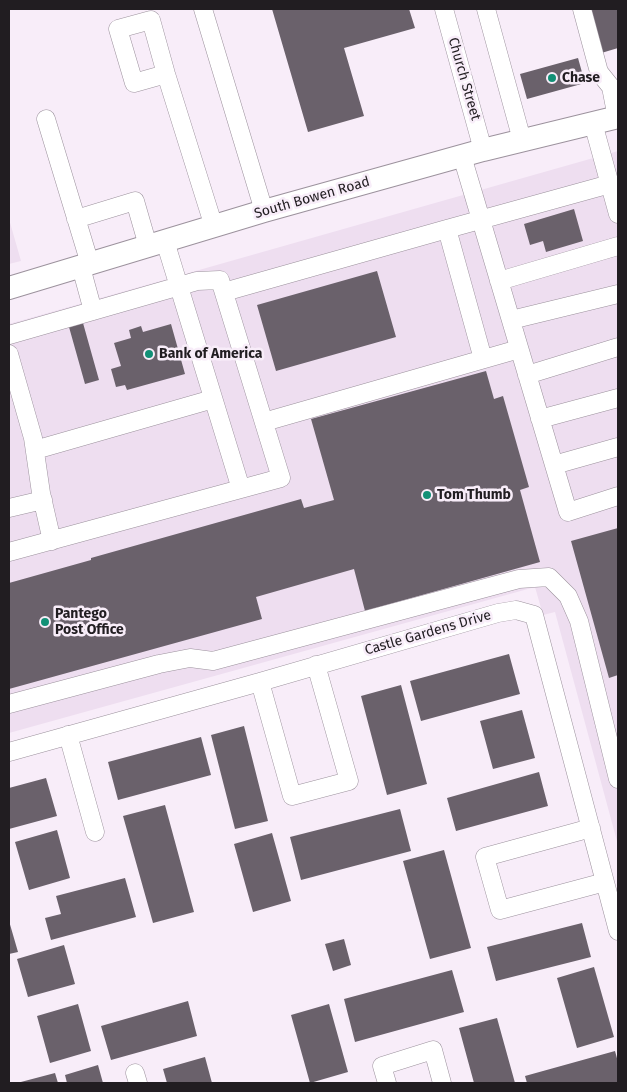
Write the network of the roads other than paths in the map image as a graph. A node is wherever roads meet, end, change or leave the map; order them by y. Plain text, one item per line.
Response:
1 (203, 9) edge
2 (444, 9) edge
3 (486, 9) edge
4 (582, 9) edge
5 (166, 74) dead end
6 (614, 81) edge
7 (618, 118) edge
8 (46, 119) dead end
9 (593, 123) junction
10 (522, 140) junction
11 (483, 150) junction
12 (462, 156) junction
13 (610, 184) junction
14 (264, 211) junction
15 (618, 214) edge
16 (76, 219) junction
17 (481, 219) junction
18 (214, 227) junction
19 (447, 229) junction
20 (157, 244) junction
21 (618, 246) edge
22 (86, 265) junction
23 (499, 281) junction
24 (178, 286) junction
25 (9, 288) edge
26 (224, 292) junction
27 (618, 294) edge
28 (93, 311) junction
29 (510, 320) junction
30 (9, 335) edge
31 (618, 347) edge
32 (519, 349) junction
33 (9, 354) edge
34 (483, 359) junction
35 (527, 375) junction
36 (618, 398) edge
37 (213, 399) junction
38 (540, 419) junction
39 (264, 422) junction
40 (618, 447) edge
41 (35, 450) junction
42 (554, 465) junction
43 (241, 489) junction
44 (618, 496) edge
45 (43, 500) junction
46 (9, 508) edge
47 (52, 541) junction
48 (9, 552) edge
49 (316, 666) junction
50 (260, 682) junction
51 (9, 704) edge
52 (68, 735) junction
53 (9, 752) edge
54 (618, 779) edge
55 (591, 828) junction
56 (95, 832) dead end
57 (605, 882) junction
58 (618, 931) edge
59 (387, 1083) edge
60 (442, 1083) edge

1 - 14 street
2 - 11 street, Church Street
3 - 10 street
4 - 6 street
5 - 18 street
6 - 7 street
7 - 9 main road, South Bowen Road
8 - 16 street
9 - 10 main road, South Bowen Road
9 - 13 street
10 - 11 main road, South Bowen Road
11 - 12 main road, South Bowen Road
12 - 14 main road, South Bowen Road
12 - 17 street
13 - 15 street
13 - 17 street
14 - 18 main road, South Bowen Road
16 - 20 street
16 - 22 street
17 - 19 street
17 - 23 street
18 - 20 main road, South Bowen Road
19 - 26 street
19 - 34 street
20 - 22 main road, South Bowen Road
20 - 24 street
21 - 23 street
22 - 25 main road, South Bowen Road
22 - 28 street
23 - 29 street
24 - 26 street
24 - 28 street
24 - 37 street
26 - 39 street
27 - 29 street
28 - 30 street
29 - 32 street
31 - 35 street
32 - 34 street
32 - 35 street
33 - 41 street
34 - 39 street
35 - 38 street
36 - 38 street
37 - 41 street
37 - 43 street
38 - 42 street
39 - 43 street
40 - 42 street
41 - 45 street
42 - 44 street
43 - 47 street
45 - 46 street
45 - 47 street
47 - 48 street
49 - 50 street, Castle Gardens Drive
49 - 50 street
49 - 55 street, Castle Gardens Drive
50 - 52 street, Castle Gardens Drive
51 - 54 street
52 - 53 street, Castle Gardens Drive
52 - 56 street
55 - 57 street, Castle Gardens Drive
55 - 57 street
57 - 58 street, Castle Gardens Drive
59 - 60 street

